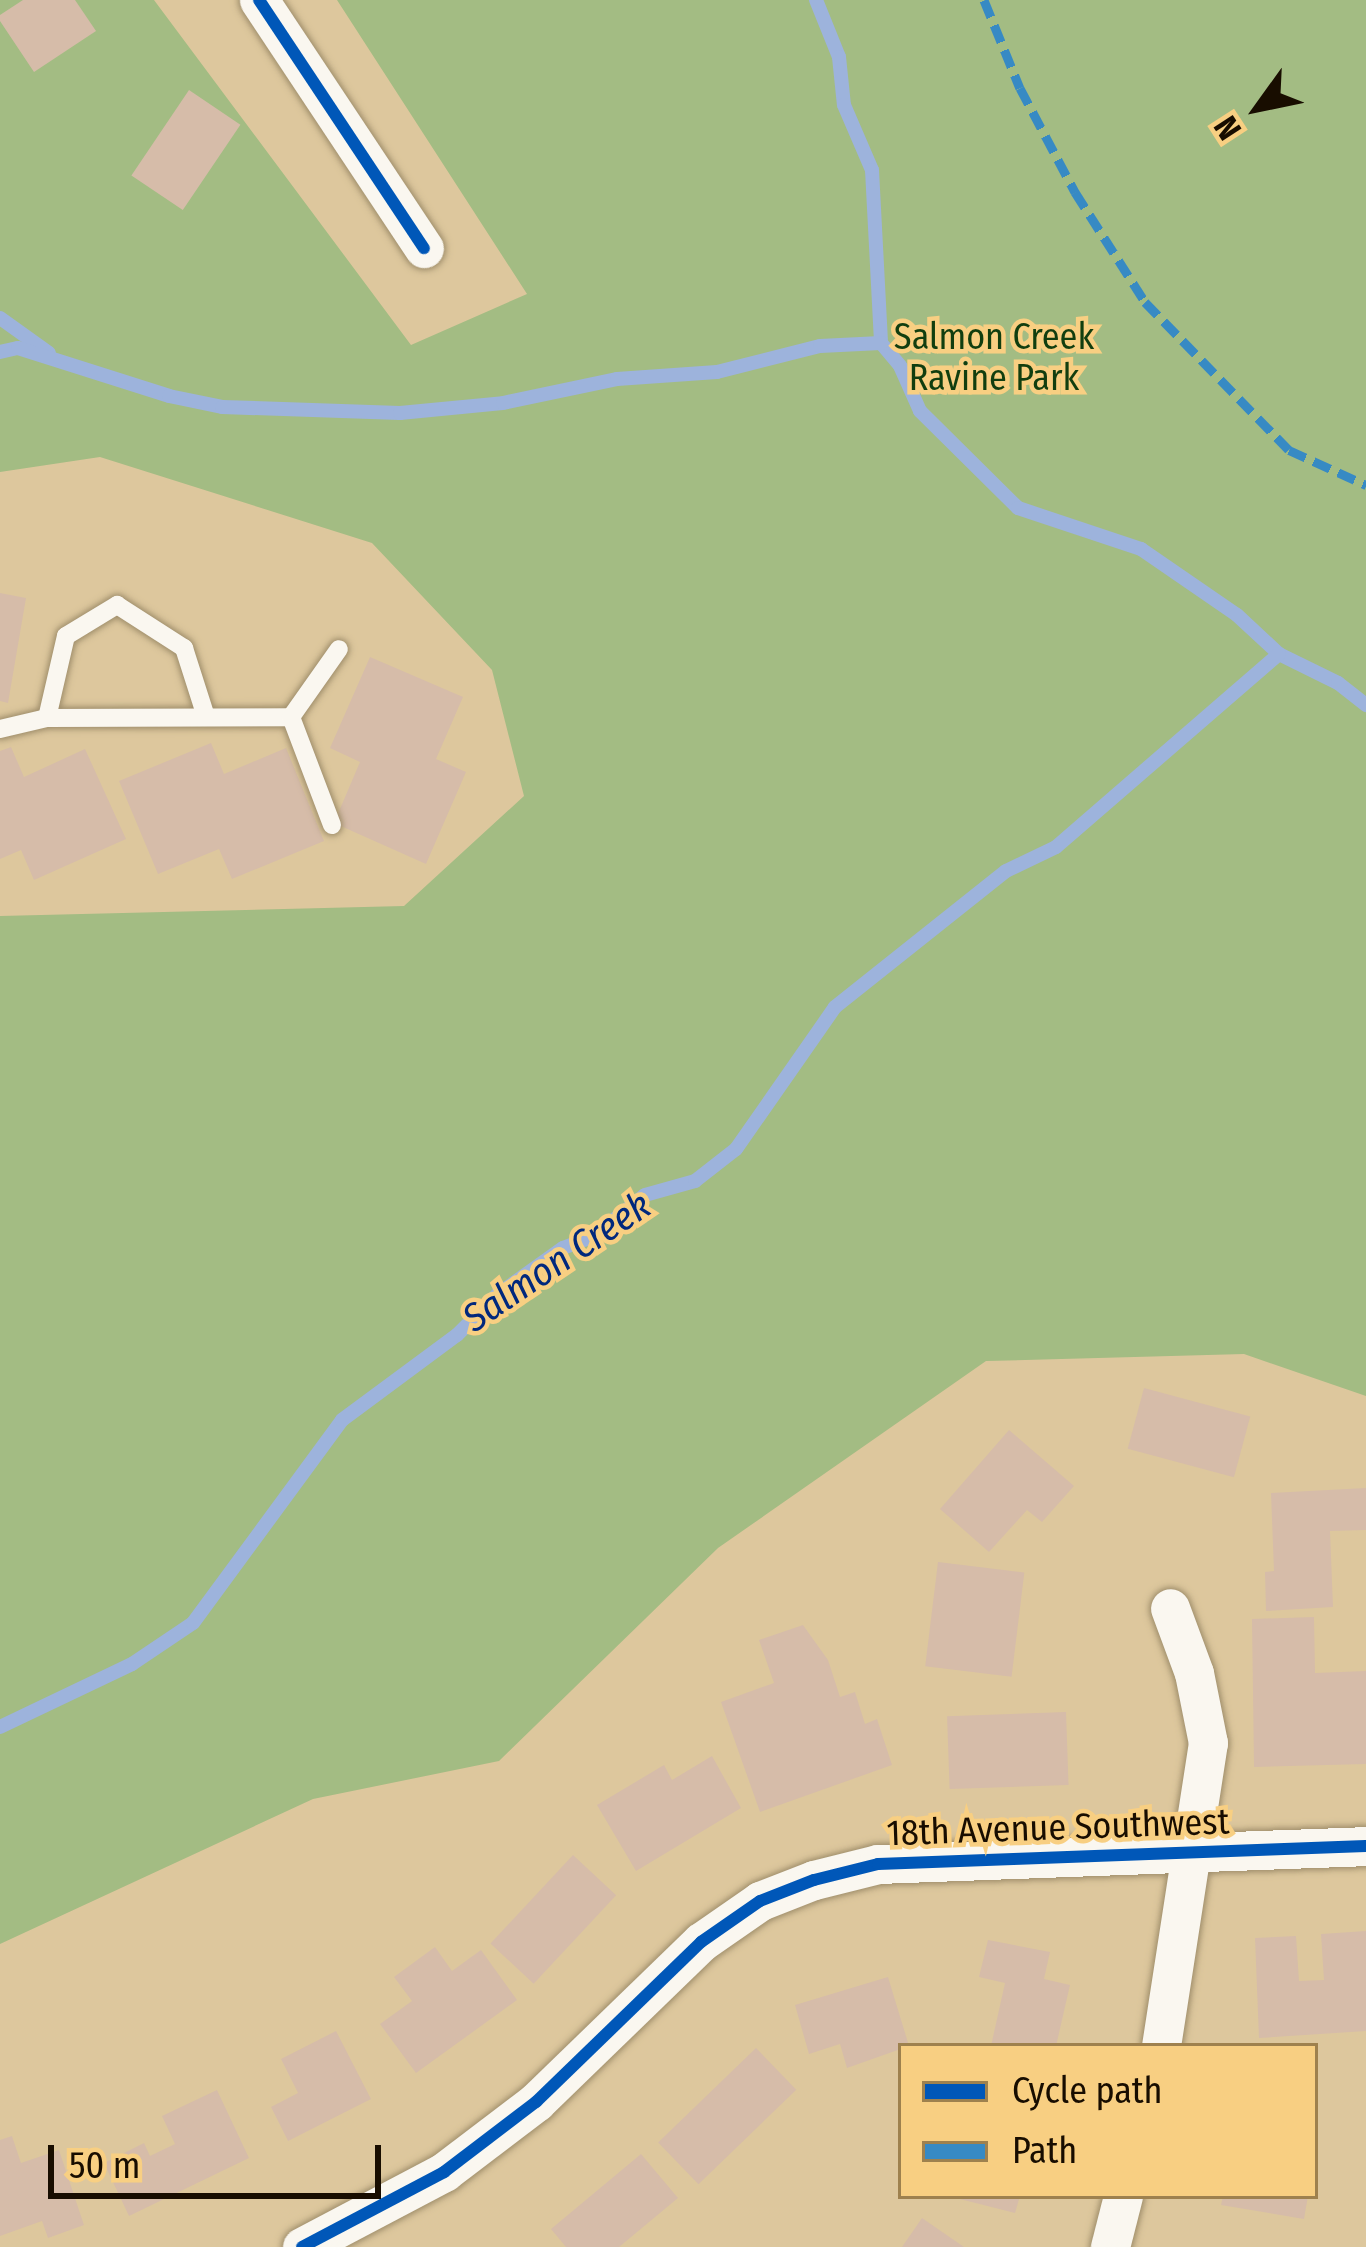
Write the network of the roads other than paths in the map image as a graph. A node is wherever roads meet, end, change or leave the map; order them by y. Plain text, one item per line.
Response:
1 (259, 0) edge
2 (424, 248) dead end
3 (339, 649) dead end
4 (206, 717) junction
5 (291, 717) junction
6 (47, 718) junction
7 (0, 729) edge
8 (332, 825) dead end
9 (1170, 1608) dead end
10 (1366, 1846) edge
11 (1194, 1853) junction
12 (1162, 2043) edge
13 (1122, 2199) edge
14 (302, 2247) edge
15 (1111, 2247) edge

1 - 2 street
3 - 5 lane
4 - 5 lane
4 - 6 lane
4 - 6 lane
5 - 8 lane
6 - 7 lane
9 - 11 street
10 - 11 street, 18th Avenue Southwest
11 - 12 street
11 - 14 street, 18th Avenue Southwest
13 - 15 street

